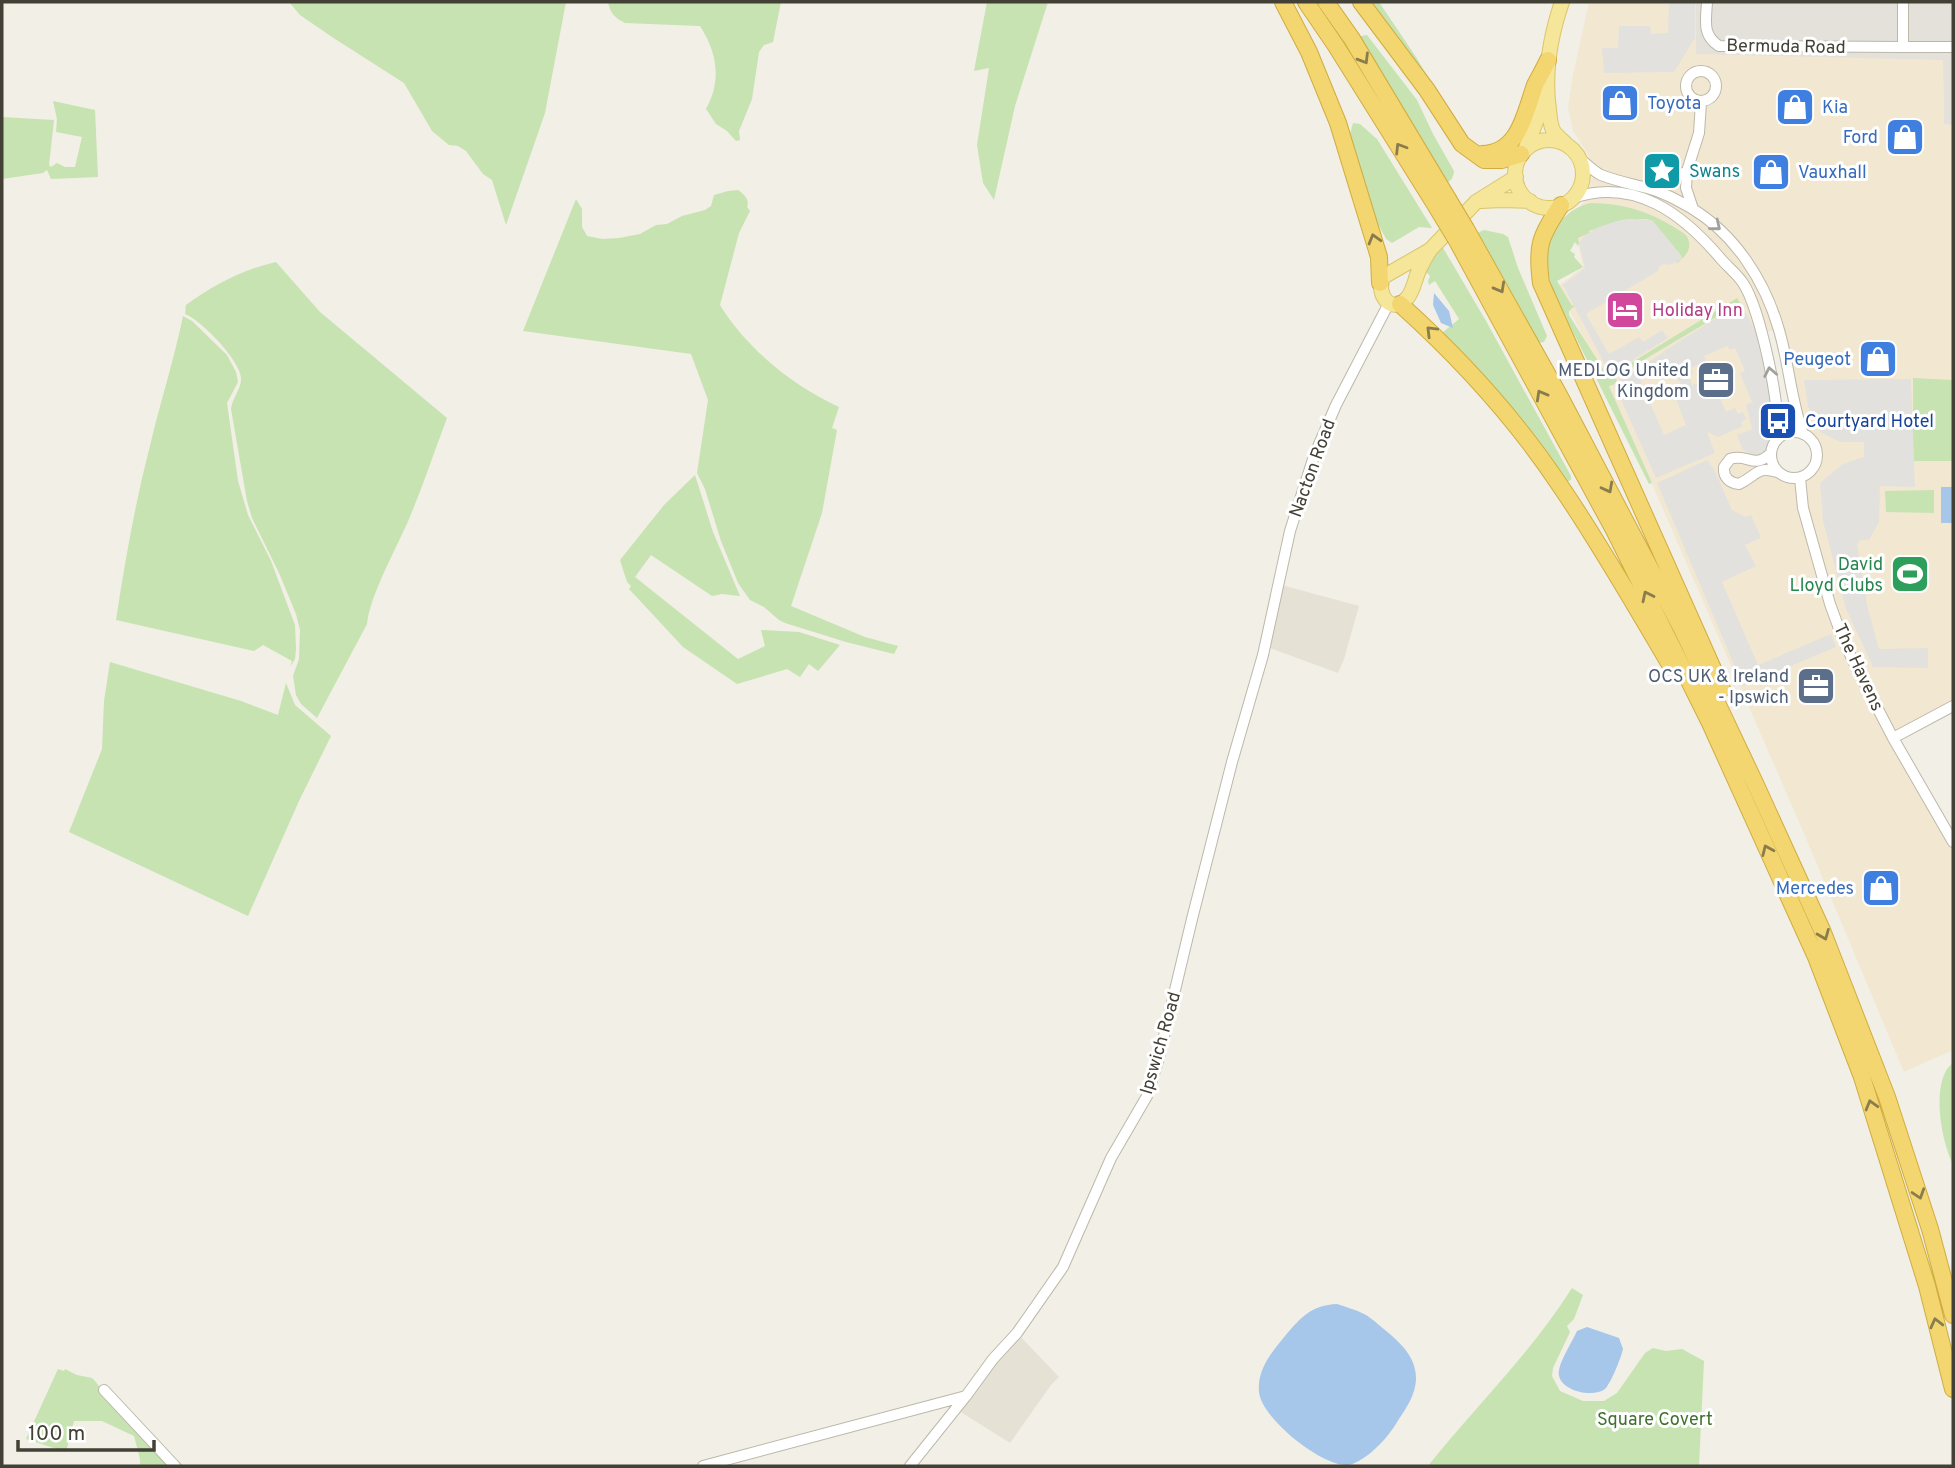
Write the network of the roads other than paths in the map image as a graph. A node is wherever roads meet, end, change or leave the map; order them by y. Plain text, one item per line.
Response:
1 (1283, 2) edge
2 (1306, 2) edge
3 (1326, 2) edge
4 (1361, 2) edge
5 (1562, 2) edge
6 (1706, 2) edge
7 (1903, 2) edge
8 (1903, 47) junction
9 (1953, 47) edge
10 (1548, 61) junction
11 (1547, 93) junction
12 (1701, 102) dead end
13 (1566, 144) junction
14 (1523, 152) junction
15 (1472, 153) junction
16 (1580, 159) junction
17 (1687, 171) junction
18 (1516, 177) junction
19 (1650, 189) junction
20 (1530, 201) junction
21 (1442, 202) junction
22 (1476, 202) junction
23 (1567, 202) junction
24 (1693, 209) junction
25 (1461, 234) junction
26 (1430, 250) junction
27 (1381, 283) junction
28 (1395, 303) junction
29 (1803, 434) junction
30 (1777, 440) junction
31 (1771, 453) junction
32 (1780, 473) junction
33 (1800, 478) junction
34 (1265, 645) joint
35 (1953, 706) edge
36 (1710, 723) junction
37 (1893, 738) junction
38 (1755, 783) junction
39 (1953, 842) edge
40 (1953, 1315) edge
41 (1953, 1389) edge
42 (104, 1390) dead end
43 (966, 1396) junction
44 (175, 1466) edge
45 (703, 1466) edge
46 (910, 1466) edge

27 -> 1 highway
21 -> 2 highway
3 -> 21 highway
4 - 15 highway
5 - 10 main road
6 - 8 street, Bermuda Road
7 - 8 street
8 - 9 street, Bermuda Road
10 - 11 main road
10 - 15 highway
11 - 13 main road
11 - 14 main road
12 - 17 street
13 - 14 main road
13 - 16 main road
14 - 15 highway
14 - 18 main road
16 - 19 street
16 - 23 main road
17 - 19 street
17 - 24 street
18 - 20 main road
18 - 22 main road
19 - 24 street
20 - 22 main road
20 - 23 main road
21 - 25 highway, bridge
22 - 26 main road
30 -> 23 street
23 - 38 highway
24 -> 29 street
36 -> 25 highway
25 -> 38 highway
26 - 27 main road
26 - 28 main road
27 - 28 main road
28 - 34 street, Nacton Road
36 -> 28 highway
29 - 30 street
29 - 33 street
30 - 31 street
31 - 32 street
31 - 32 street
32 - 33 street
33 - 37 street, The Havens
34 - 43 street, Ipswich Road
35 - 37 street
41 -> 36 highway
37 - 39 street, The Havens
38 -> 40 highway
42 - 44 street
43 - 45 street
43 - 46 street, Ipswich Road

